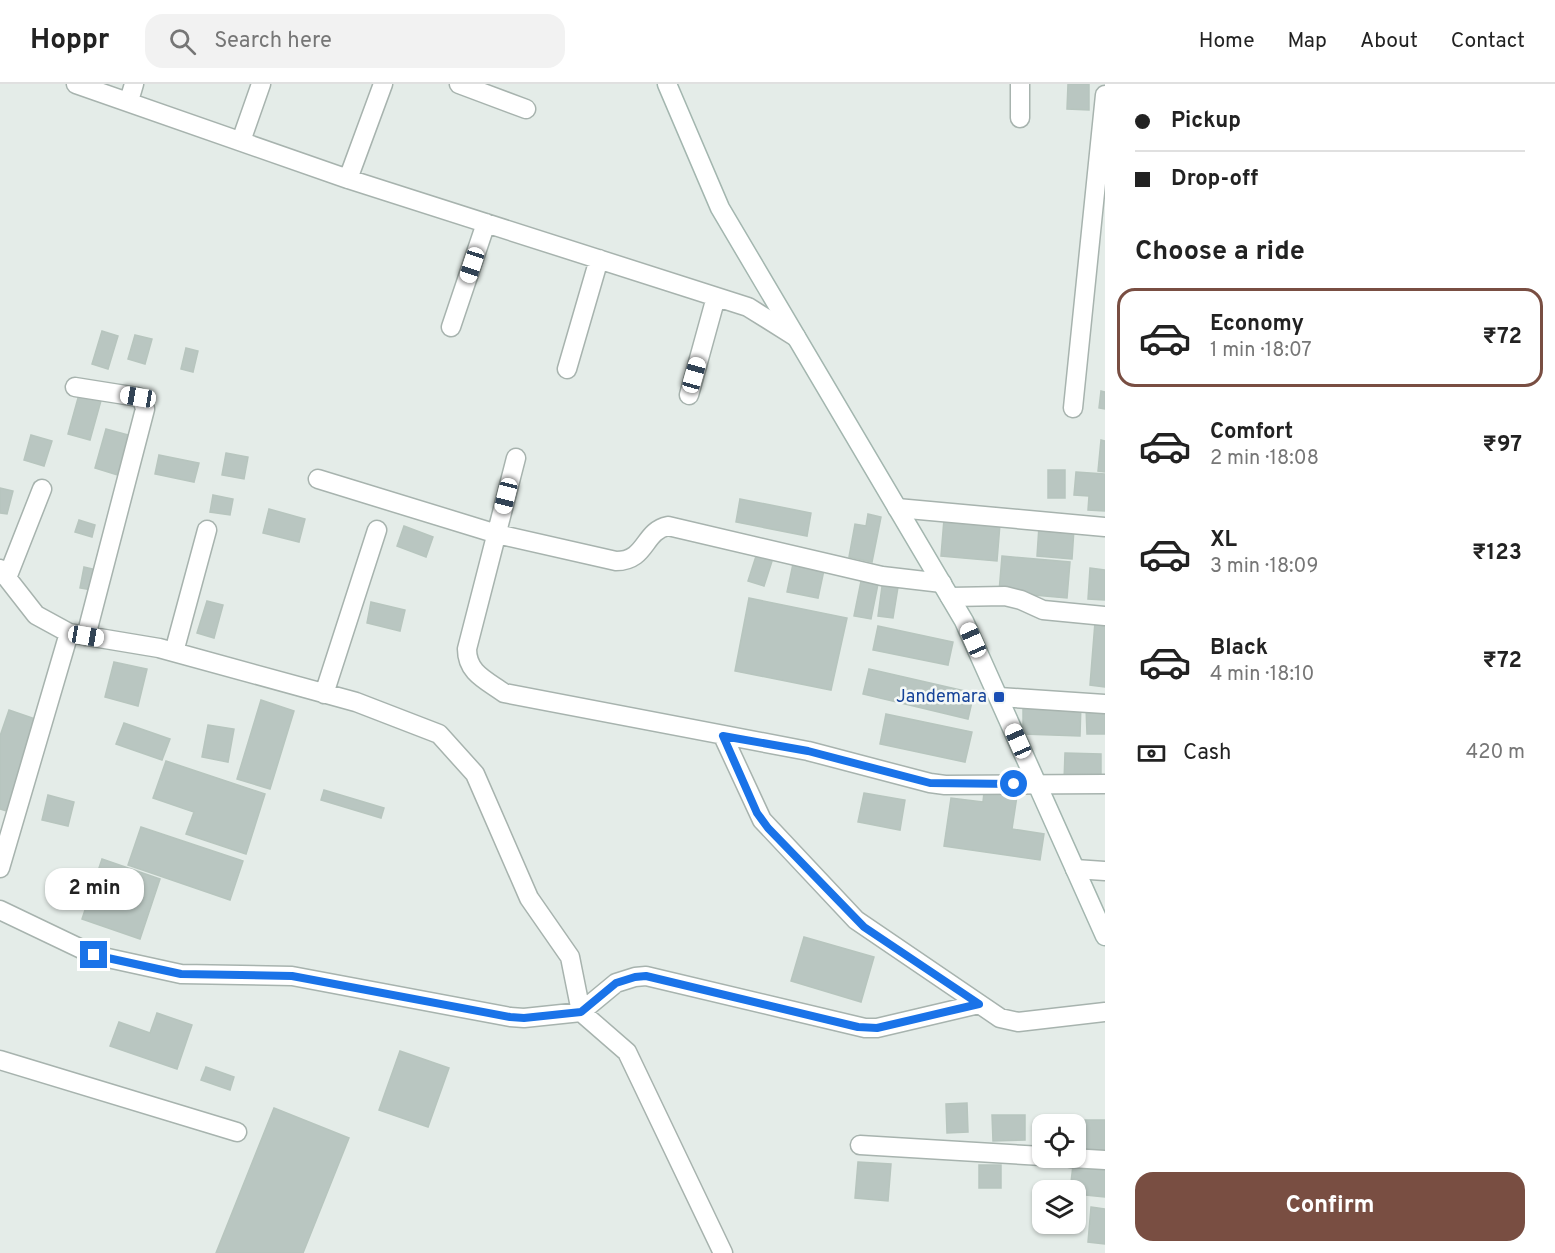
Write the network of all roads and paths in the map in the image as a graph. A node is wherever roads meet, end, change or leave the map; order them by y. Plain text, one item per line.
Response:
1 (76, 84) edge
2 (261, 84) edge
3 (383, 84) edge
4 (459, 84) edge
5 (667, 84) edge
6 (1020, 84) edge
7 (132, 93) edge
8 (1105, 95) edge
9 (526, 109) dead end
10 (1020, 118) dead end
11 (241, 141) junction
12 (348, 179) junction
13 (486, 223) junction
14 (598, 259) junction
15 (716, 297) junction
16 (451, 327) dead end
17 (796, 337) junction
18 (567, 369) dead end
19 (75, 387) dead end
20 (689, 395) dead end
21 (1073, 408) dead end
22 (516, 458) dead end
23 (318, 479) dead end
24 (42, 489) dead end
25 (897, 508) junction
26 (1105, 527) edge
27 (207, 530) dead end
28 (377, 530) dead end
29 (497, 534) junction
30 (4, 574) edge
31 (946, 590) junction
32 (1105, 616) edge
33 (78, 635) junction
34 (174, 652) junction
35 (324, 694) junction
36 (999, 697) junction
37 (1105, 704) edge
38 (723, 736) junction
39 (1037, 784) junction
40 (1105, 784) edge
41 (0, 868) edge
42 (1075, 869) junction
43 (1105, 871) edge
44 (0, 910) edge
45 (1105, 936) edge
46 (979, 1004) junction
47 (581, 1012) junction
48 (1105, 1012) edge
49 (0, 1060) edge
50 (237, 1132) dead end
51 (860, 1145) dead end
52 (1032, 1155) edge
53 (1086, 1159) edge
54 (1105, 1160) edge
55 (723, 1253) edge

1 - 7 street
2 - 11 street
3 - 12 street
4 - 9 street
5 - 17 street
6 - 10 street
7 - 11 street
8 - 21 street
11 - 12 street
12 - 13 street
13 - 14 street
13 - 16 street
14 - 15 street
14 - 18 street
15 - 17 street
15 - 20 street
17 - 25 street
19 - 33 street
22 - 29 street
23 - 29 street
24 - 30 street
25 - 26 street
25 - 31 street
27 - 34 street
28 - 35 street
29 - 31 street
29 - 38 street
30 - 33 street
31 - 32 street
31 - 36 street
33 - 34 street
33 - 41 street
34 - 35 street
35 - 47 street
36 - 37 street
36 - 39 street
38 - 39 street
38 - 46 street
39 - 40 street
39 - 42 street
42 - 43 street
42 - 45 street
44 - 47 street
46 - 47 street
46 - 48 street
47 - 55 street
49 - 50 street
51 - 52 street
53 - 54 street

